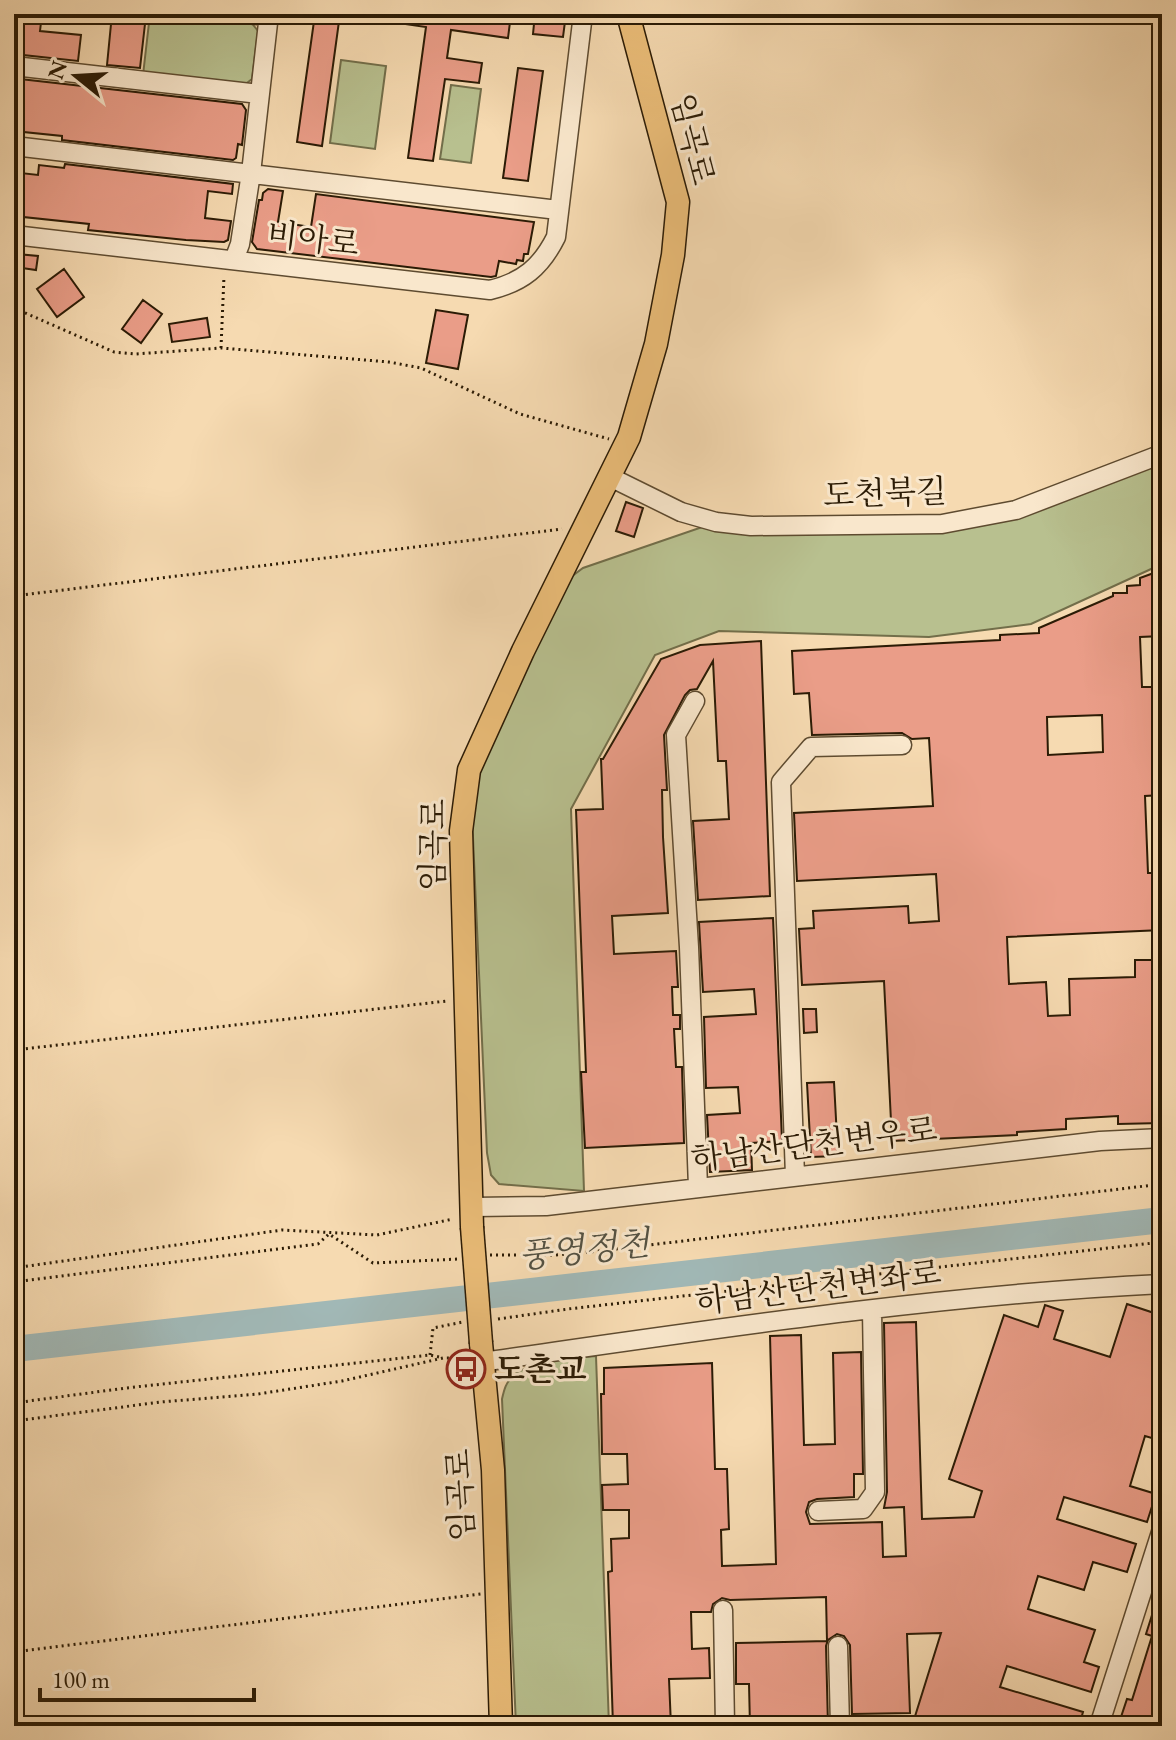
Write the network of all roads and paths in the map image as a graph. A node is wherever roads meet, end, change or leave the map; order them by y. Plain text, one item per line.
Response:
1 (246, 14) edge
2 (583, 14) edge
3 (628, 14) edge
4 (269, 15) edge
5 (14, 66) edge
6 (259, 94) junction
7 (14, 146) edge
8 (251, 173) junction
9 (558, 210) junction
10 (14, 235) edge
11 (234, 260) junction
12 (14, 308) edge
13 (221, 348) junction
14 (625, 444) junction
15 (1162, 454) edge
16 (610, 477) junction
17 (584, 526) junction
18 (14, 596) edge
19 (695, 701) dead end
20 (902, 745) dead end
21 (467, 999) junction
22 (14, 1050) edge
23 (1162, 1138) edge
24 (795, 1176) junction
25 (1162, 1184) edge
26 (698, 1187) junction
27 (473, 1217) junction
28 (329, 1234) junction
29 (1162, 1242) edge
30 (484, 1255) dead end
31 (462, 1258) dead end
32 (14, 1268) edge
33 (14, 1282) edge
34 (1162, 1284) edge
35 (872, 1310) junction
36 (487, 1320) dead end
37 (464, 1322) dead end
38 (482, 1352) junction
39 (430, 1355) junction
40 (443, 1358) junction
41 (14, 1403) edge
42 (14, 1421) edge
43 (818, 1511) dead end
44 (1162, 1529) edge
45 (496, 1592) junction
46 (723, 1610) dead end
47 (838, 1646) dead end
48 (14, 1652) edge
49 (501, 1726) edge
50 (725, 1726) edge
51 (840, 1726) edge
52 (1099, 1726) edge

1 - 4 street
2 - 9 street, 비아로
3 - 14 main road, 임곡로
4 - 6 street
5 - 6 street
6 - 8 street
7 - 8 street, 비아로
8 - 9 street, 비아로
8 - 11 street
9 - 11 street, 비아로
10 - 11 street, 비아로
11 - 13 path
12 - 13 path
13 - 14 path
14 - 16 main road, 임곡로
15 - 16 street, 도천북길
16 - 17 main road, 임곡로
17 - 18 path
17 - 21 main road, 임곡로
19 - 26 street
20 - 24 street
21 - 22 path
21 - 27 main road, 임곡로
23 - 24 street, 하남산단천변우로
24 - 26 street, 하남산단천변우로
25 - 30 path
26 - 27 street, 하남산단천변우로
27 - 28 path
27 - 38 main road, 임곡로, bridge
28 - 31 path
28 - 32 path
28 - 33 path
29 - 36 path
34 - 35 street, 하남산단천변좌로
35 - 38 street, 하남산단천변좌로
35 - 43 street
37 - 39 path
38 - 40 path
38 - 45 main road, 임곡로
39 - 40 path
39 - 41 path
40 - 42 path
44 - 52 street
45 - 48 path
45 - 49 main road, 임곡로
46 - 50 street
47 - 51 street

